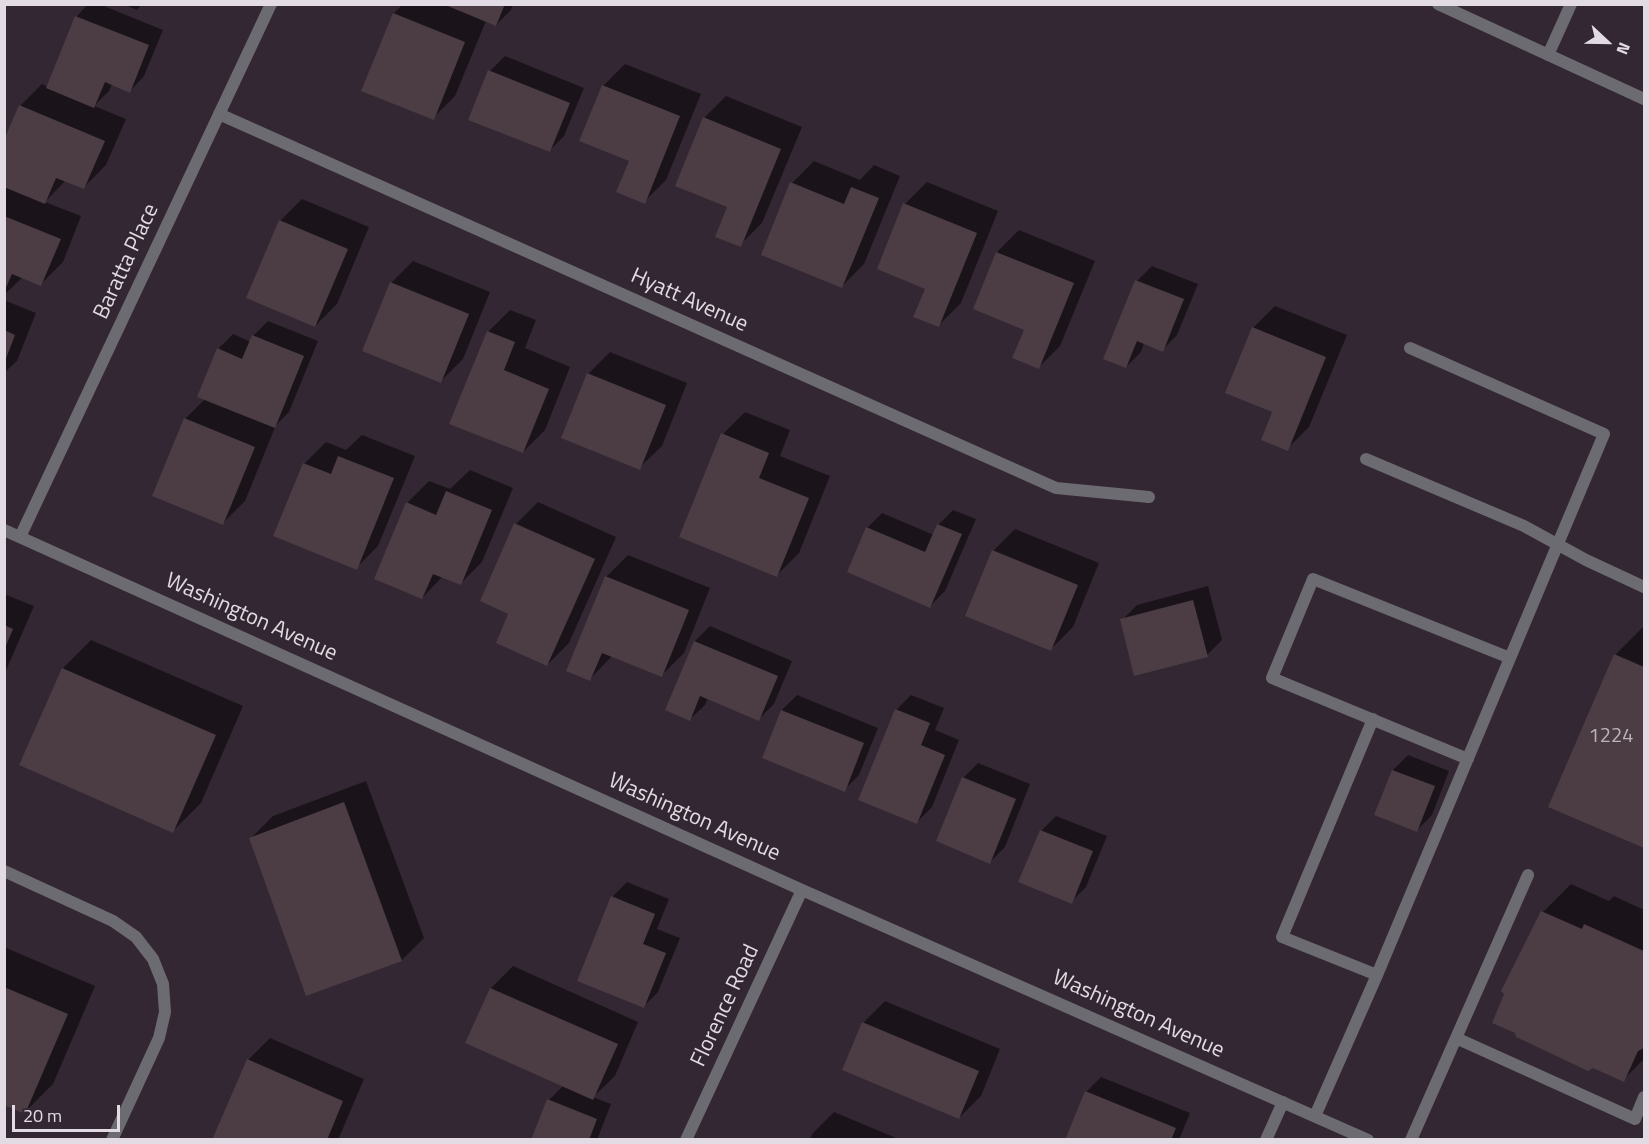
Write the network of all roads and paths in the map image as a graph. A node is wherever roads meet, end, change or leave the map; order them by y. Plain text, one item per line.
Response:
1 (271, 4) edge
2 (1437, 4) edge
3 (1571, 4) edge
4 (1548, 55) junction
5 (1644, 99) edge
6 (219, 114) junction
7 (1410, 348) dead end
8 (1366, 459) dead end
9 (1149, 497) dead end
10 (4, 530) edge
11 (20, 537) junction
12 (1558, 544) junction
13 (1644, 586) edge
14 (1510, 658) junction
15 (1373, 719) junction
16 (1468, 759) junction
17 (4, 871) edge
18 (1528, 875) dead end
19 (802, 890) junction
20 (1377, 975) junction
21 (1456, 1038) junction
22 (1644, 1097) edge
23 (1283, 1102) junction
24 (1315, 1116) junction
25 (112, 1140) edge
26 (686, 1140) edge
27 (1266, 1140) edge
28 (1368, 1140) edge
29 (1411, 1140) edge

1 - 6 street, Baratta Place
2 - 4 street
3 - 4 street
4 - 5 street
6 - 9 street, Hyatt Avenue
6 - 11 street, Baratta Place
7 - 12 street
8 - 12 street
10 - 11 street, Washington Avenue
11 - 19 street, Washington Avenue
12 - 13 street
12 - 14 street
14 - 15 street
14 - 16 street
15 - 16 street
15 - 20 street
16 - 20 street
17 - 25 street
18 - 21 street
19 - 23 street, Washington Avenue
19 - 26 street, Florence Road
20 - 24 street
21 - 22 street
21 - 29 street
23 - 24 street, Washington Avenue
23 - 27 street
24 - 28 street, Washington Avenue

